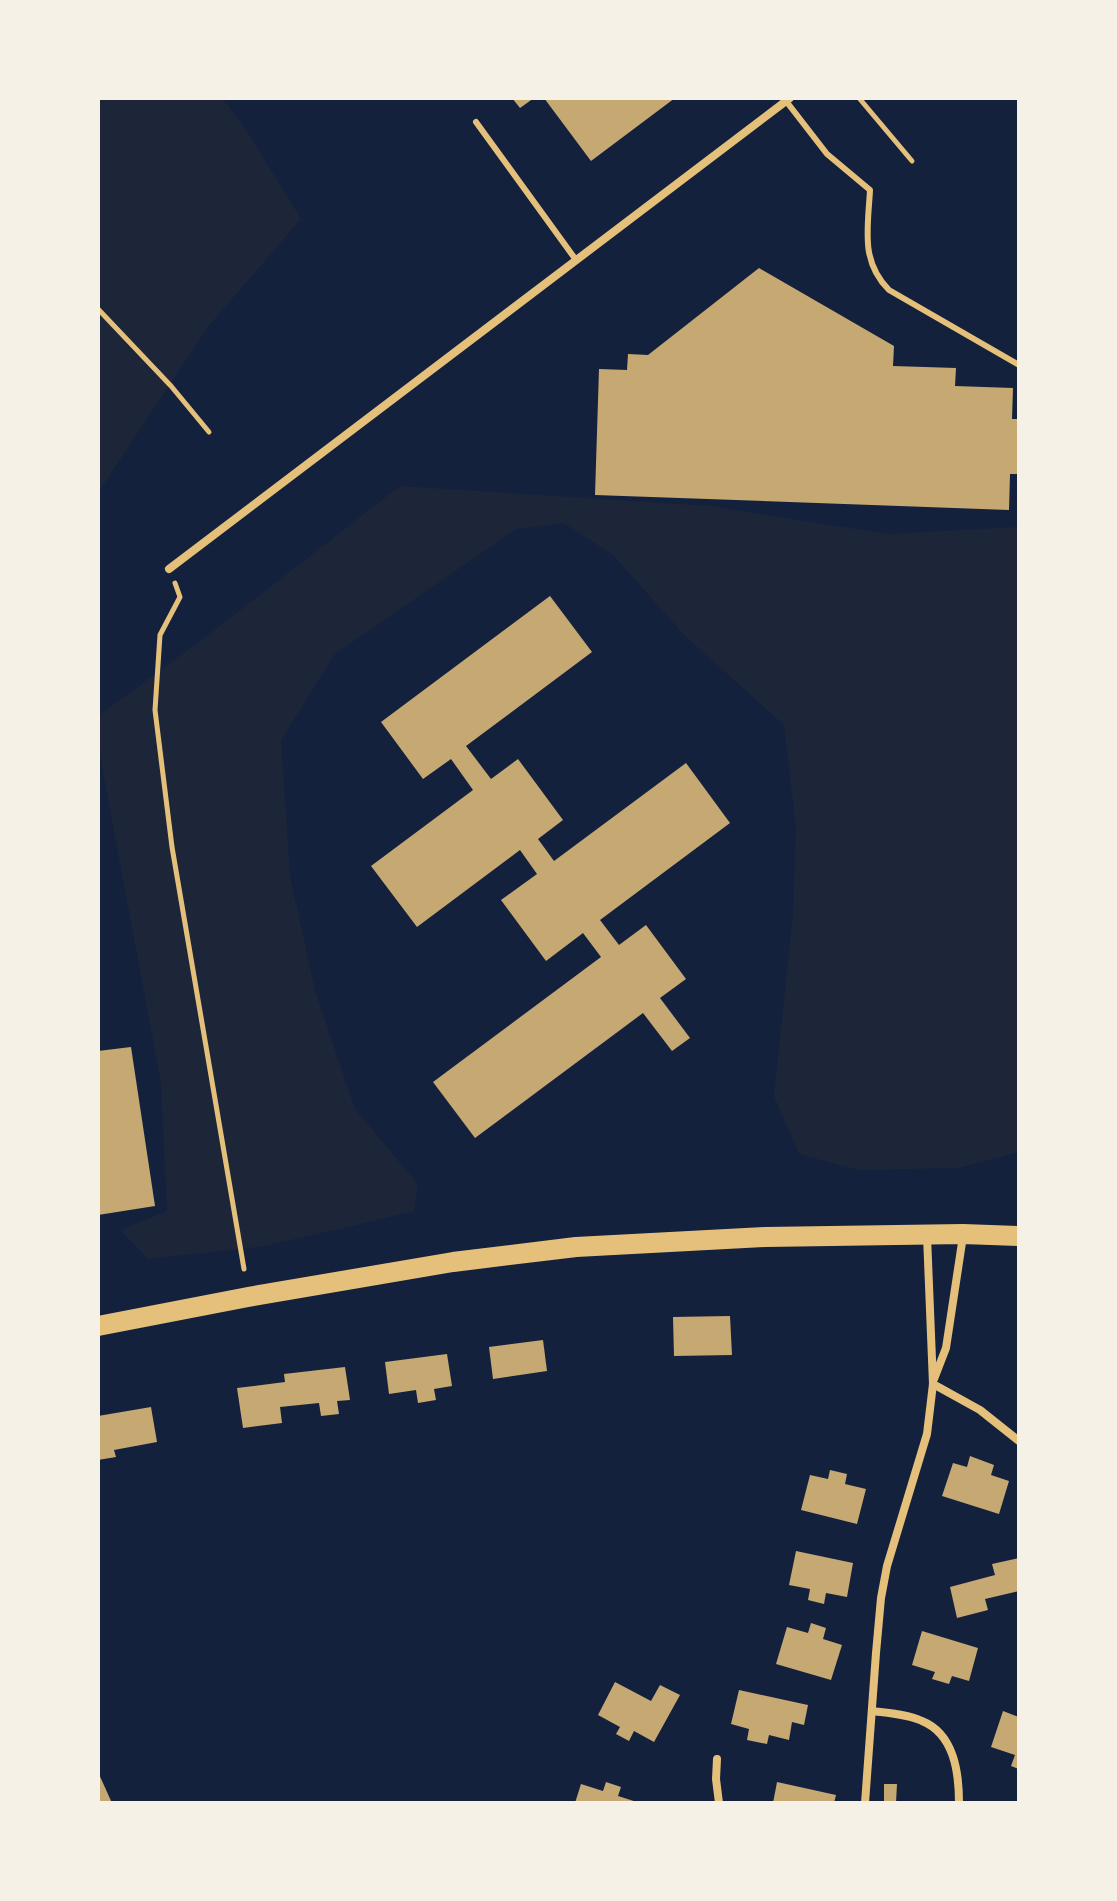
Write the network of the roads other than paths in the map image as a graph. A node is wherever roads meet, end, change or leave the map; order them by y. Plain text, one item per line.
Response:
1 (788, 100) edge
2 (476, 122) dead end
3 (576, 260) junction
4 (1019, 365) edge
5 (169, 569) road end
6 (963, 1234) junction
7 (927, 1235) junction
8 (1019, 1236) edge
9 (98, 1326) edge
10 (933, 1384) junction
11 (1019, 1441) edge
12 (872, 1711) junction
13 (717, 1759) dead end
14 (719, 1803) edge
15 (865, 1803) edge
16 (959, 1803) edge

1 - 3 street
1 - 4 lane
2 - 3 lane
3 - 5 street
6 - 7 main road
6 - 8 main road
6 - 10 street
7 - 9 main road
7 - 10 street
10 - 11 street
10 - 12 street
12 - 15 street
12 - 16 street
13 - 14 street

